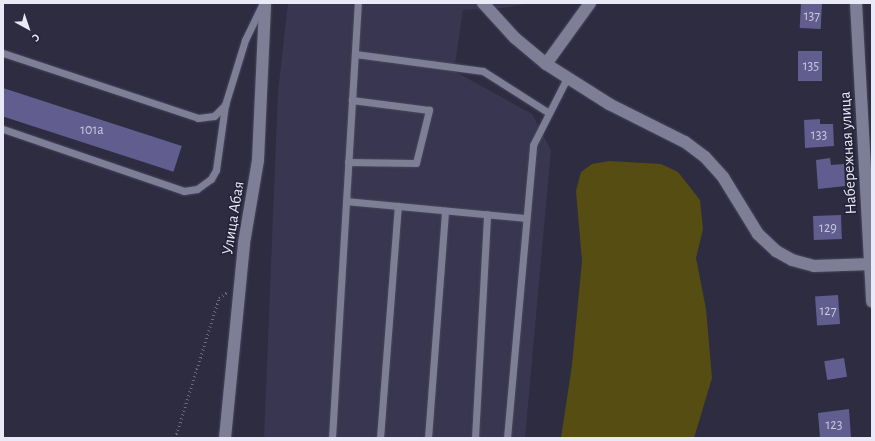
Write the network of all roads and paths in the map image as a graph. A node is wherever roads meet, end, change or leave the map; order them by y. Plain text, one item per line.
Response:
1 (264, 3) edge
2 (358, 3) edge
3 (483, 3) edge
4 (590, 3) edge
5 (856, 3) edge
6 (3, 53) edge
7 (355, 54) junction
8 (546, 64) junction
9 (567, 78) junction
10 (352, 100) junction
11 (225, 105) junction
12 (549, 113) junction
13 (3, 129) edge
14 (348, 162) junction
15 (346, 201) junction
16 (398, 206) junction
17 (445, 210) junction
18 (487, 214) junction
19 (526, 218) junction
20 (871, 264) edge
21 (240, 282) junction
22 (872, 302) edge
23 (175, 438) edge
24 (225, 438) edge
25 (332, 438) edge
26 (380, 438) edge
27 (428, 438) edge
28 (476, 438) edge
29 (507, 438) edge

1 - 11 lane
1 - 21 street, Улица Абая
2 - 7 lane
3 - 8 street
4 - 8 street
5 - 20 street, Набережная улица
6 - 11 lane
7 - 10 lane
7 - 12 lane
8 - 9 street
9 - 12 lane
9 - 20 street
10 - 14 lane
10 - 14 lane
11 - 13 lane
12 - 19 lane
14 - 15 lane
15 - 16 lane
15 - 25 lane
16 - 17 lane
16 - 26 lane
17 - 18 lane
17 - 27 lane
18 - 19 lane
18 - 28 lane
19 - 29 lane
20 - 22 street, Набережная улица
21 - 23 path
21 - 24 street, Улица Абая

